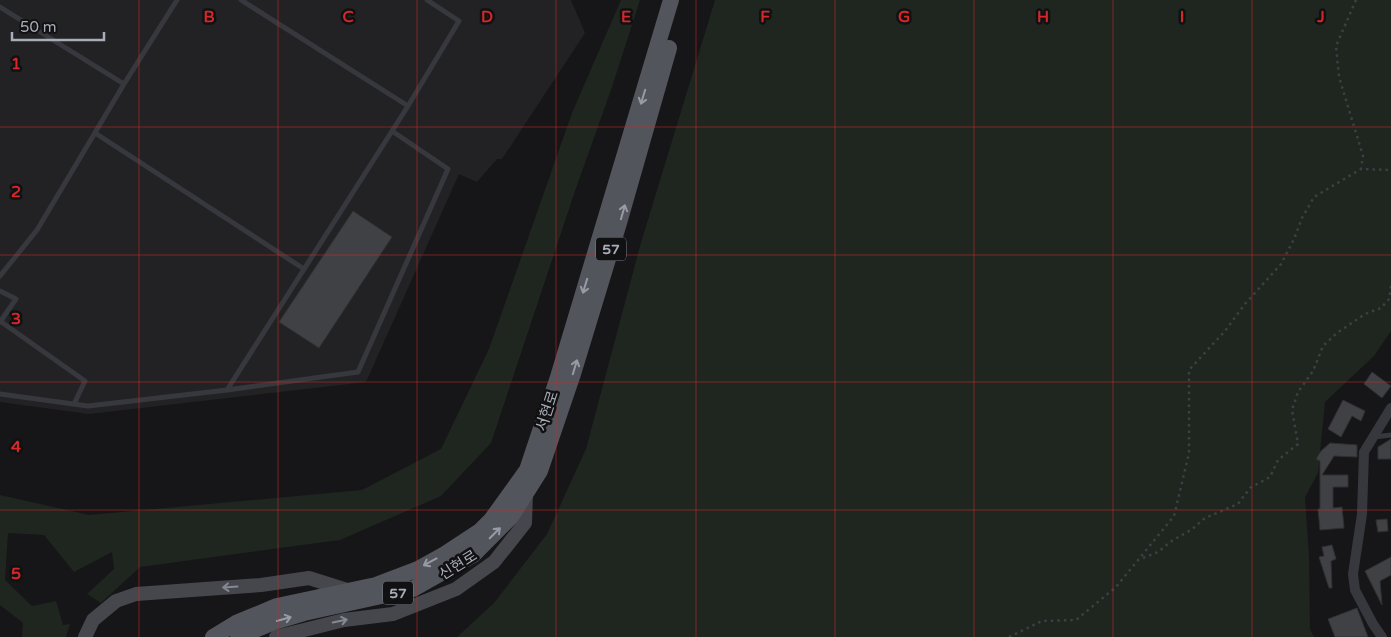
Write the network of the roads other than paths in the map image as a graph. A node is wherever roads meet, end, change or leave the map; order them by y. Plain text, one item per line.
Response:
1 (176, 0) edge
2 (241, 0) edge
3 (427, 0) edge
4 (671, 0) edge
5 (682, 0) edge
6 (0, 7) edge
7 (124, 84) junction
8 (408, 106) junction
9 (392, 131) junction
10 (95, 133) junction
11 (304, 269) junction
12 (0, 276) edge
13 (0, 291) edge
14 (0, 321) edge
15 (227, 390) junction
16 (0, 394) edge
17 (74, 404) junction
18 (1391, 408) edge
19 (1391, 435) edge
20 (1372, 438) junction
21 (526, 493) junction
22 (346, 590) junction
23 (85, 637) edge
24 (213, 637) edge
25 (238, 637) edge
26 (276, 637) edge
27 (1382, 637) edge

1 - 7 lane
2 - 8 lane
3 - 8 lane
4 -> 22 main road, 서현로 / 57
21 -> 5 main road, 서현로 / 57
6 - 7 lane
7 - 10 lane
8 - 9 lane
9 - 11 lane
9 - 15 lane
10 - 11 lane
10 - 12 lane
11 - 15 lane
13 - 14 lane
14 - 17 lane
15 - 17 lane
16 - 17 lane
18 - 20 street
19 - 20 lane
20 - 27 street
25 -> 21 main road, 서현로 / 57
26 -> 21 main road, 신현로
22 -> 23 main road
22 - 24 main road, 서현로 / 57

